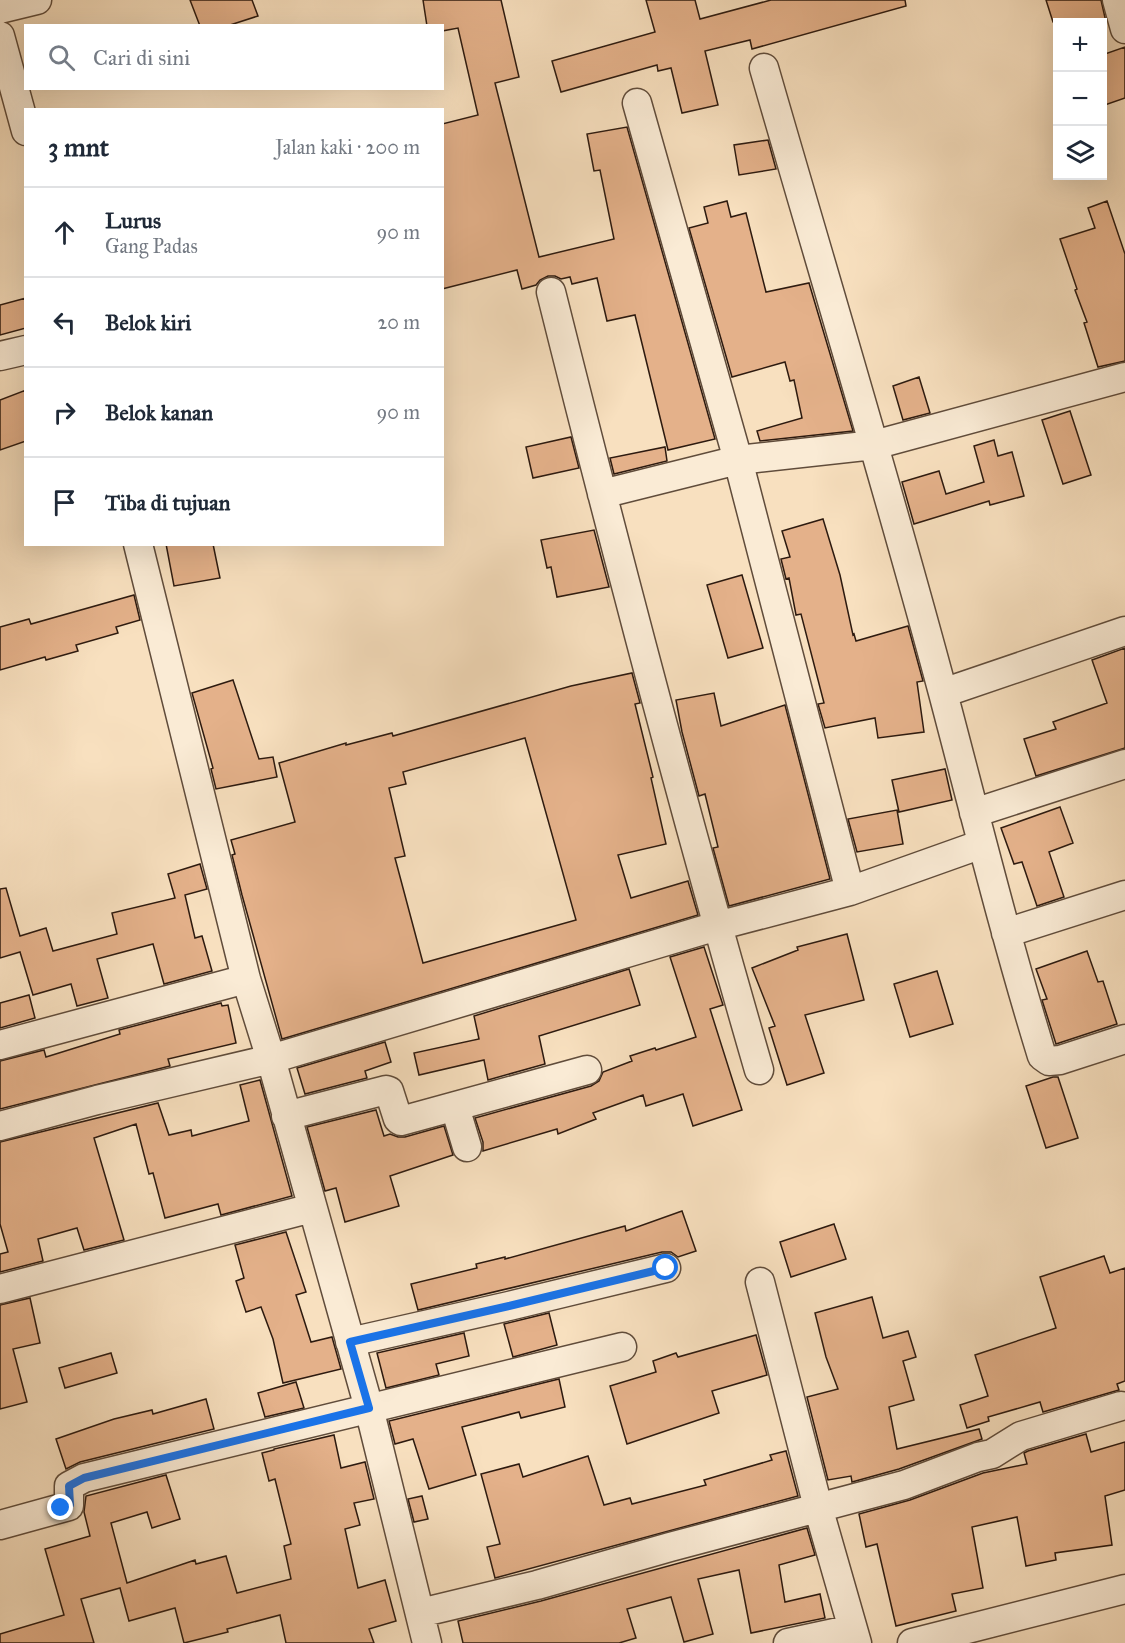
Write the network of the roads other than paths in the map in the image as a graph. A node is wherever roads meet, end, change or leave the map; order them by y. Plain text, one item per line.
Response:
1 (38, 0) edge
2 (1117, 0) edge
3 (0, 9) edge
4 (1125, 29) edge
5 (0, 36) edge
6 (764, 68) dead end
7 (637, 103) dead end
8 (24, 124) edge
9 (551, 292) dead end
10 (24, 350) edge
11 (0, 356) edge
12 (1125, 376) edge
13 (874, 445) junction
14 (738, 460) junction
15 (602, 494) junction
16 (138, 546) edge
17 (1125, 631) edge
18 (943, 693) junction
19 (1125, 764) edge
20 (974, 813) junction
21 (982, 844) junction
22 (850, 891) junction
23 (1125, 895) edge
24 (717, 926) junction
25 (1006, 933) junction
26 (246, 979) junction
27 (1125, 1039) edge
28 (0, 1045) edge
29 (271, 1059) junction
30 (587, 1070) dead end
31 (759, 1070) dead end
32 (455, 1107) junction
33 (286, 1116) junction
34 (0, 1126) edge
35 (467, 1147) dead end
36 (312, 1208) junction
37 (666, 1268) dead end
38 (760, 1282) dead end
39 (0, 1289) edge
40 (350, 1342) junction
41 (622, 1347) dead end
42 (1120, 1407) dead end
43 (369, 1408) junction
44 (818, 1507) junction
45 (0, 1525) edge
46 (1125, 1589) edge
47 (420, 1613) junction
48 (854, 1636) edge
49 (427, 1643) edge
50 (788, 1643) edge
51 (912, 1643) edge

1 - 3 street
2 - 4 street
5 - 8 street
6 - 13 street
7 - 14 street
9 - 15 street
10 - 11 street
12 - 13 street
13 - 14 street
13 - 18 street
14 - 15 street
14 - 22 street
15 - 24 street
16 - 26 street
17 - 18 street
18 - 20 street
19 - 20 street
20 - 21 street
21 - 22 street
21 - 25 street
22 - 24 street
23 - 25 street
24 - 29 street
24 - 31 street
25 - 27 street
26 - 28 street
26 - 29 street
29 - 33 street
29 - 34 street
30 - 32 street
32 - 33 street
32 - 35 street
33 - 36 street
36 - 39 street
36 - 40 street
37 - 40 street
38 - 44 street
40 - 43 street
41 - 43 street
42 - 44 street
43 - 45 street
43 - 47 street
44 - 47 street
44 - 48 street
46 - 51 street
47 - 49 street
48 - 50 street

